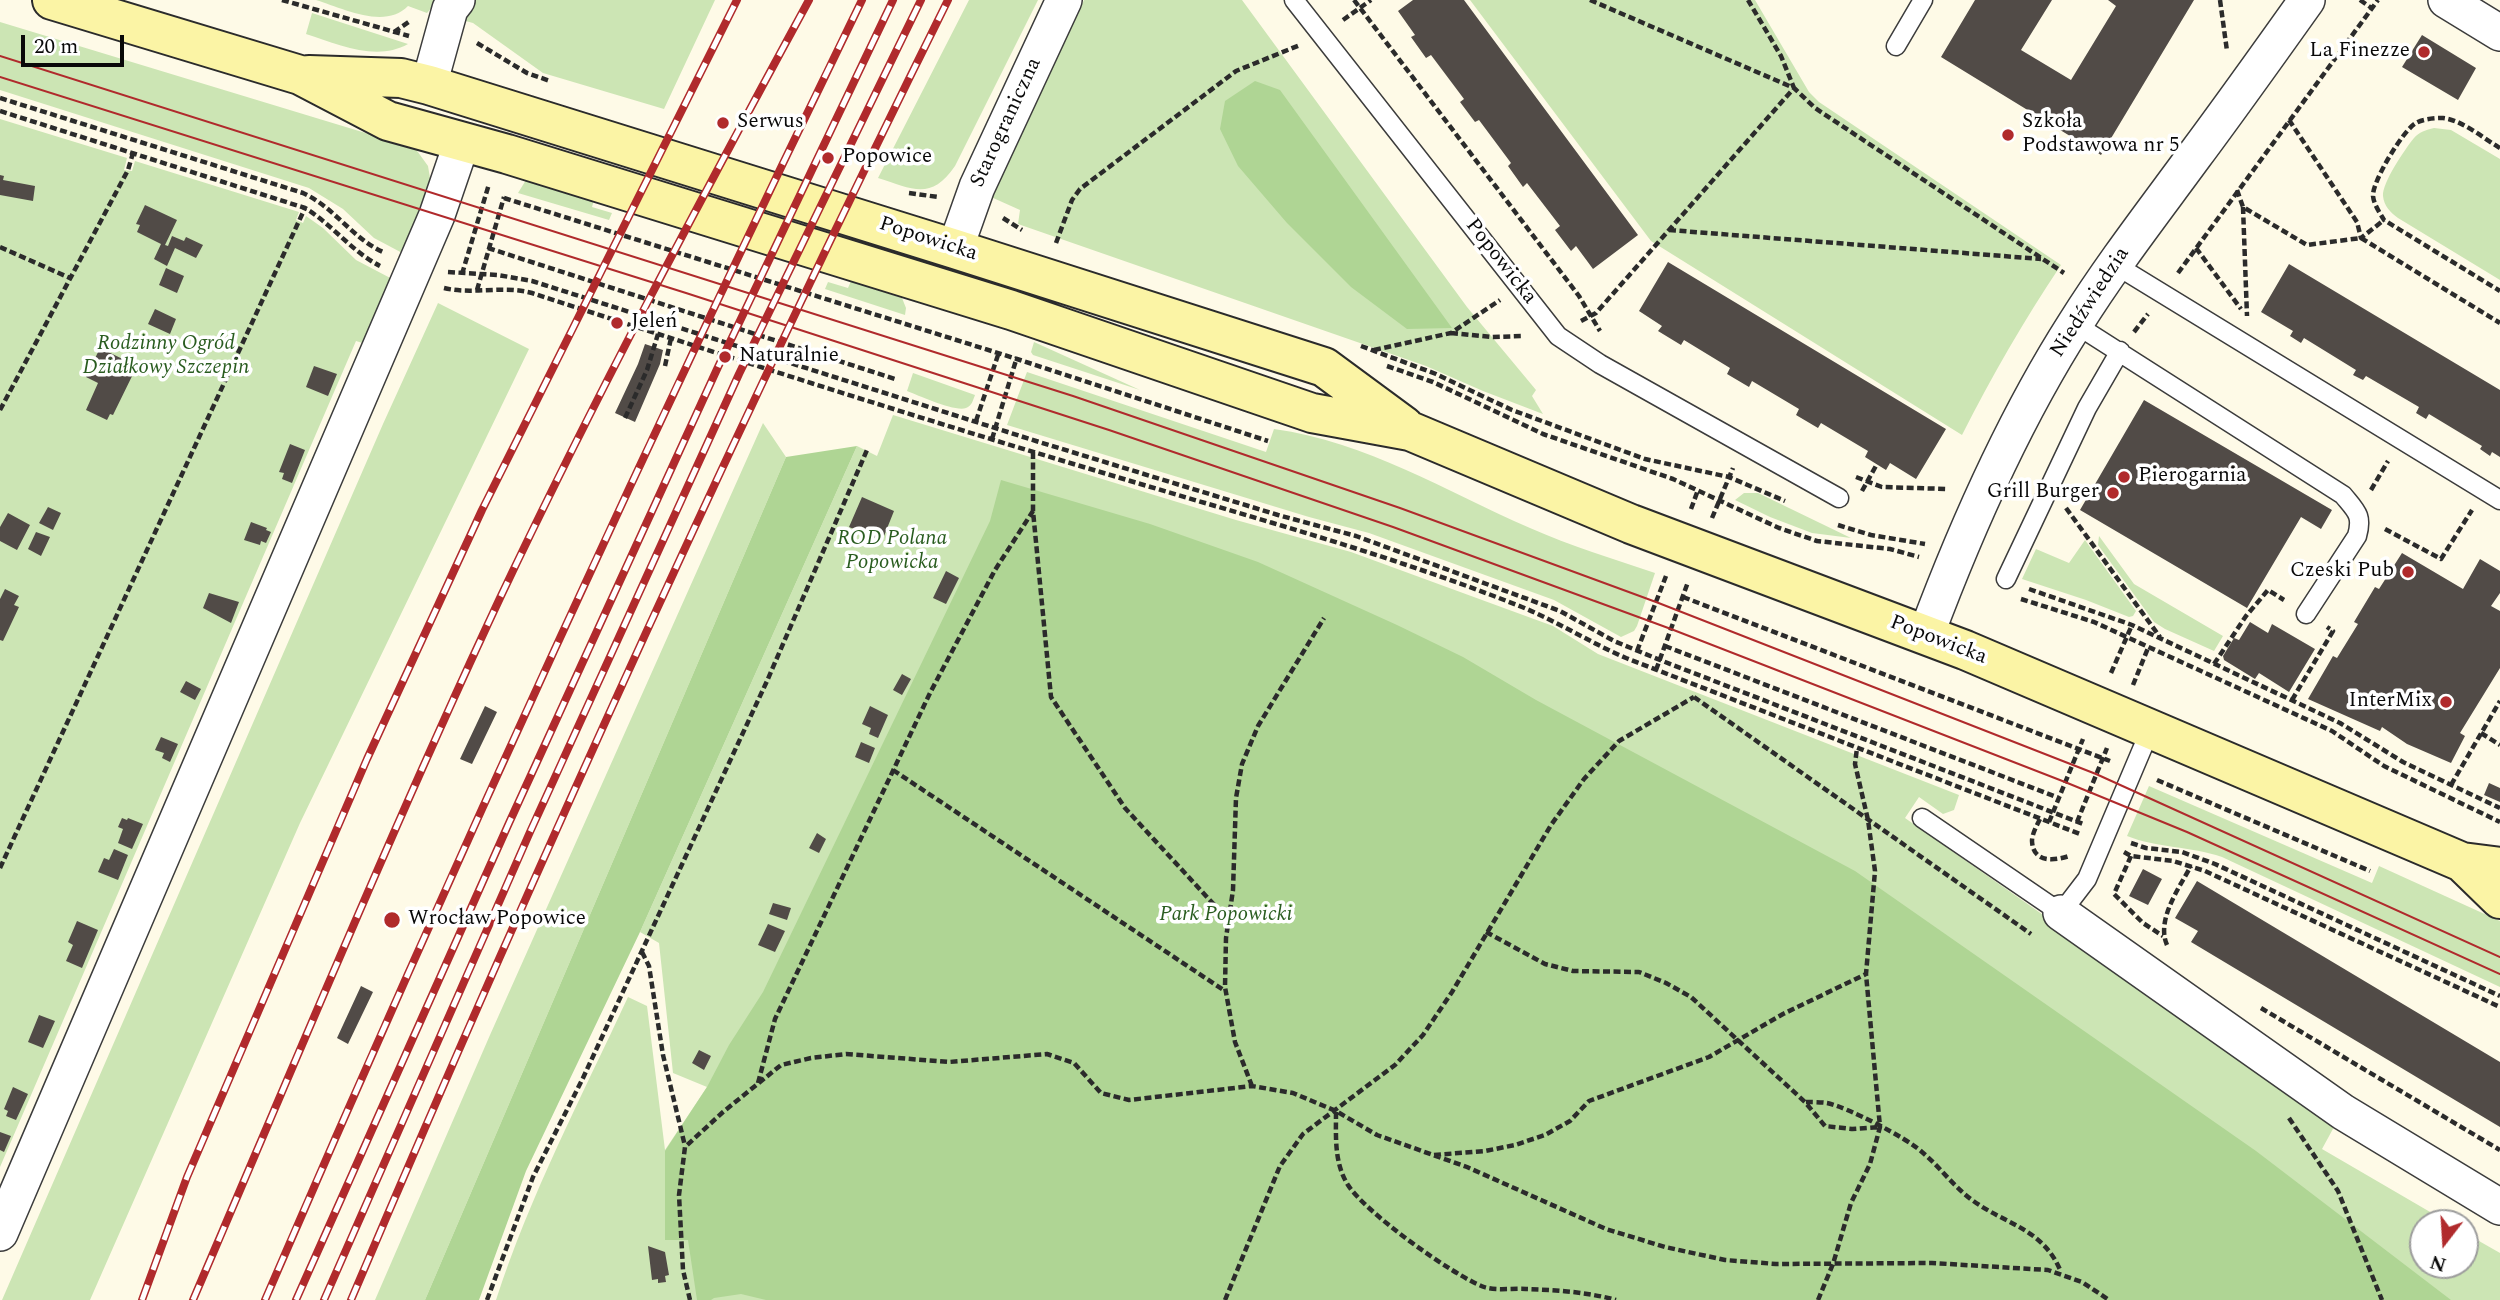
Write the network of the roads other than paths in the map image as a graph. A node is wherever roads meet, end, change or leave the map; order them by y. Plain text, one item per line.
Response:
1 (51, 0) edge
2 (1064, 0) edge
3 (1294, 0) edge
4 (1923, 0) edge
5 (2307, 0) edge
6 (2445, 0) edge
7 (451, 14) edge
8 (2500, 33) edge
9 (1896, 46) dead end
10 (300, 75) junction
11 (429, 85) junction
12 (463, 142) junction
13 (956, 249) junction
14 (2114, 264) junction
15 (2075, 324) junction
16 (2120, 351) junction
17 (1410, 431) junction
18 (1839, 498) dead end
19 (2500, 500) edge
20 (2006, 579) road end
21 (2306, 614) road end
22 (1926, 635) junction
23 (2151, 728) junction
24 (1922, 818) dead end
25 (2462, 862) junction
26 (2500, 867) edge
27 (2500, 899) edge
28 (2049, 926) junction
29 (2500, 1207) edge
30 (0, 1233) edge

1 - 10 street
2 - 13 street, Starograniczna
3 - 18 lane, Popowicka
4 - 9 lane
5 - 14 street, Niedźwiedzia
6 - 8 street
7 - 11 street
10 - 11 street, Popowicka
10 - 12 street, Popowicka
11 - 13 street, Popowicka
12 - 17 street, Popowicka
12 - 30 street
13 - 17 street, Popowicka
14 - 15 street, Niedźwiedzia
14 - 19 lane
15 - 16 lane
15 - 22 street, Niedźwiedzia
16 - 20 lane
16 - 21 lane
17 - 22 street, Popowicka
22 - 23 street, Popowicka
23 - 25 street, Popowicka
23 - 28 lane
24 - 28 lane
25 - 26 street, Popowicka
25 - 27 street, Popowicka
28 - 29 street

